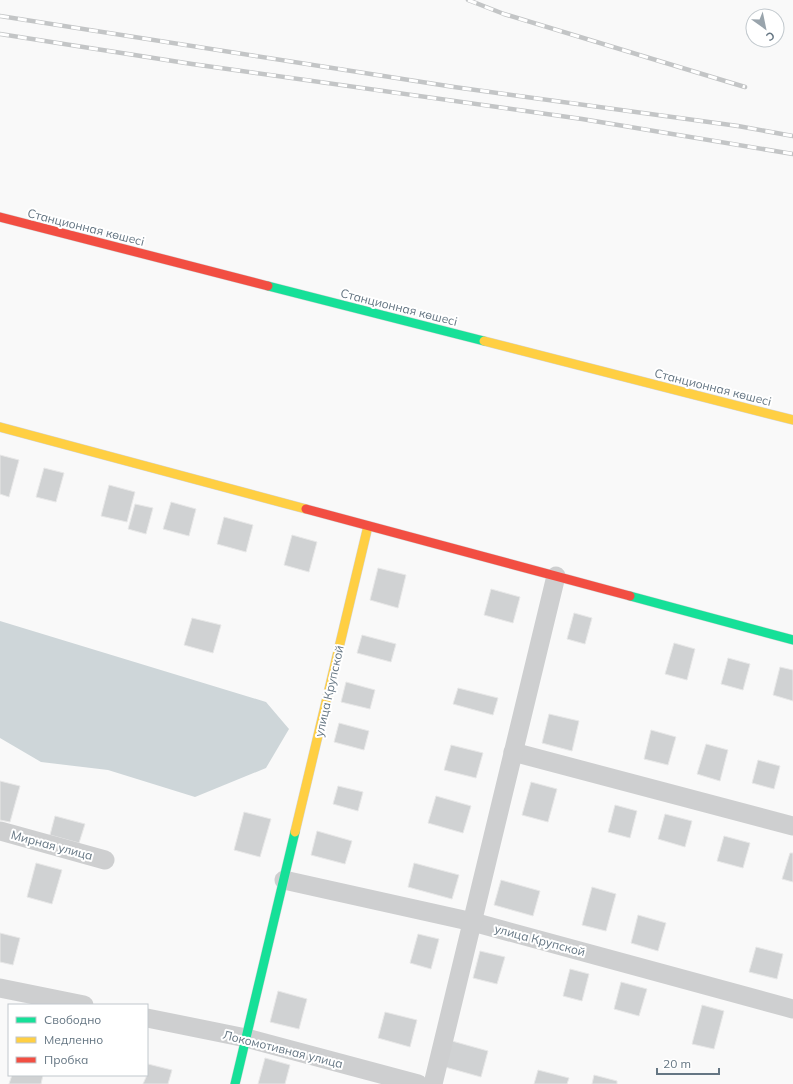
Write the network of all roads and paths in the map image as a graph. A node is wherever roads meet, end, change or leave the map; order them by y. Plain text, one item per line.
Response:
1 (0, 217) edge
2 (793, 420) edge
3 (0, 427) edge
4 (368, 526) junction
5 (556, 576) junction
6 (793, 640) edge
7 (513, 752) junction
8 (793, 826) edge
9 (0, 831) edge
10 (105, 860) dead end
11 (284, 880) junction
12 (473, 922) junction
13 (0, 988) edge
14 (79, 1004) edge
15 (793, 1009) edge
16 (148, 1018) edge
17 (246, 1038) junction
18 (235, 1084) edge
19 (418, 1084) edge
20 (433, 1084) edge

1 - 2 street, Станционная көшесі
3 - 4 street
4 - 5 street
4 - 11 street, улица Крупской
5 - 6 street
5 - 7 street
7 - 8 street
7 - 12 street
9 - 10 street, Мирная улица
11 - 12 street, улица Крупской
11 - 17 street, улица Крупской
12 - 15 street, улица Крупской
12 - 20 street
13 - 14 street
16 - 17 street, Локомотивная улица
17 - 18 street, улица Крупской
17 - 19 street, Локомотивная улица

